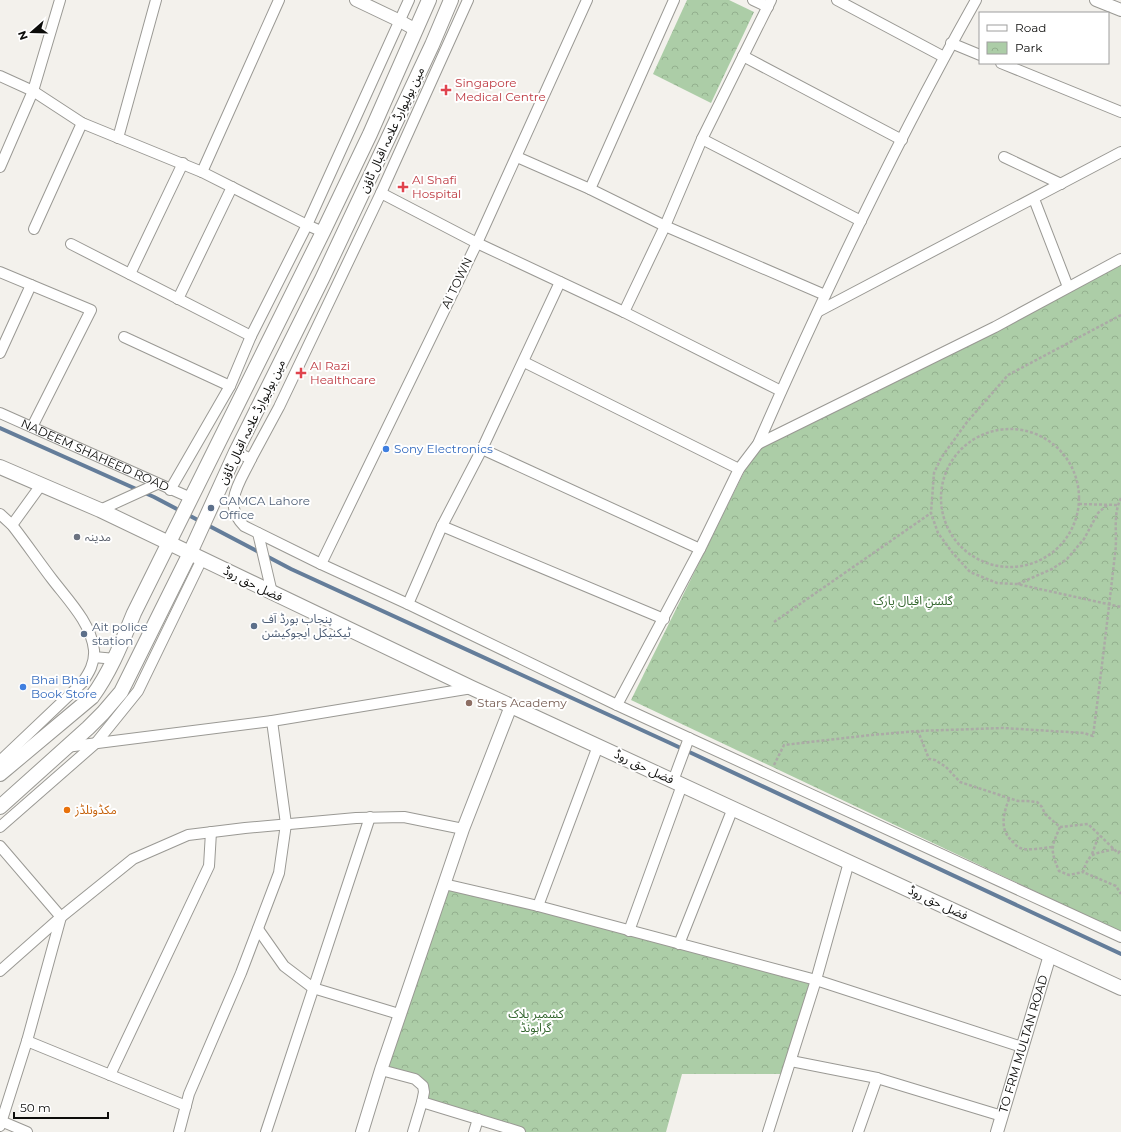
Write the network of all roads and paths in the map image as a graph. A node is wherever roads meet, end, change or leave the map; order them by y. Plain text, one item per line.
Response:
1 (60, 0) edge
2 (156, 0) edge
3 (279, 0) edge
4 (356, 0) edge
5 (409, 0) edge
6 (429, 0) edge
7 (451, 0) edge
8 (468, 0) edge
9 (587, 0) edge
10 (674, 0) edge
11 (753, 0) edge
12 (837, 0) edge
13 (976, 0) edge
14 (1096, 0) edge
15 (769, 4) edge
16 (1121, 10) edge
17 (400, 21) junction
18 (416, 30) junction
19 (952, 43) junction
20 (979, 55) edge
21 (744, 56) junction
22 (944, 57) junction
23 (1002, 64) edge
24 (0, 76) edge
25 (33, 91) junction
26 (1121, 112) edge
27 (82, 123) junction
28 (118, 138) junction
29 (702, 139) junction
30 (902, 140) junction
31 (1121, 152) edge
32 (517, 157) junction
33 (1004, 157) dead end
34 (183, 163) junction
35 (0, 167) edge
36 (202, 172) junction
37 (1061, 184) junction
38 (232, 187) junction
39 (590, 189) junction
40 (381, 193) junction
41 (1034, 199) junction
42 (861, 220) junction
43 (307, 225) junction
44 (666, 226) junction
45 (34, 229) dead end
46 (323, 232) junction
47 (477, 243) junction
48 (71, 244) dead end
49 (1121, 259) edge
50 (0, 272) edge
51 (130, 274) junction
52 (560, 282) junction
53 (31, 285) junction
54 (1068, 287) junction
55 (825, 295) junction
56 (178, 299) junction
57 (819, 311) junction
58 (624, 312) junction
59 (1121, 315) edge
60 (252, 336) junction
61 (124, 337) dead end
62 (0, 353) edge
63 (524, 362) junction
64 (230, 386) junction
65 (781, 391) junction
66 (0, 413) edge
67 (32, 428) junction
68 (758, 444) junction
69 (482, 449) junction
70 (236, 452) junction
71 (251, 459) junction
72 (0, 467) edge
73 (739, 469) junction
74 (41, 485) junction
75 (154, 485) junction
76 (170, 490) junction
77 (1121, 498) edge
78 (189, 502) junction
79 (1079, 504) junction
80 (1107, 505) junction
81 (1117, 506) junction
82 (100, 510) junction
83 (931, 513) junction
84 (0, 514) edge
85 (12, 525) junction
86 (442, 526) junction
87 (258, 533) junction
88 (168, 543) junction
89 (700, 548) junction
90 (195, 552) junction
91 (321, 564) junction
92 (1017, 584) junction
93 (272, 593) junction
94 (408, 604) junction
95 (1110, 604) junction
96 (1121, 607) edge
97 (664, 619) junction
98 (774, 622) dead end
99 (94, 657) junction
100 (115, 659) junction
101 (472, 688) junction
102 (617, 705) junction
103 (511, 706) junction
104 (272, 721) junction
105 (918, 731) junction
106 (688, 741) junction
107 (96, 744) junction
108 (598, 746) junction
109 (66, 747) junction
110 (0, 761) edge
111 (0, 774) edge
112 (769, 775) junction
113 (678, 783) junction
114 (1009, 798) junction
115 (0, 807) edge
116 (733, 808) junction
117 (370, 817) junction
118 (286, 824) junction
119 (0, 827) edge
120 (1060, 827) junction
121 (463, 829) junction
122 (211, 832) junction
123 (1099, 835) junction
124 (0, 846) edge
125 (1052, 847) junction
126 (1114, 849) junction
127 (1121, 850) edge
128 (1092, 855) junction
129 (849, 862) junction
130 (1083, 872) junction
131 (444, 884) junction
132 (1121, 894) edge
133 (538, 906) junction
134 (61, 917) junction
135 (258, 928) junction
136 (629, 930) junction
137 (1121, 937) edge
138 (679, 944) junction
139 (1050, 955) junction
140 (0, 971) edge
141 (816, 980) junction
142 (314, 988) junction
143 (1121, 988) edge
144 (399, 1014) junction
145 (27, 1041) junction
146 (1022, 1047) junction
147 (791, 1061) junction
148 (381, 1070) junction
149 (110, 1075) junction
150 (877, 1078) junction
151 (422, 1102) junction
152 (186, 1106) junction
153 (1002, 1116) junction
154 (478, 1119) junction
155 (1, 1124) edge
156 (27, 1132) edge
157 (179, 1132) edge
158 (266, 1132) edge
159 (362, 1132) edge
160 (413, 1132) edge
161 (474, 1132) edge
162 (520, 1132) edge
163 (768, 1132) edge
164 (858, 1132) edge
165 (997, 1132) edge

1 - 25 street
2 - 28 street
3 - 36 street
4 - 17 street
5 - 17 street
6 - 18 main road, مین بولیوارڈ علامہ اقبال ٹاؤن
7 - 70 main road, مین بولیوارڈ علامہ اقبال ٹاؤن
8 - 40 street
9 - 32 street, AI TOWN
10 - 39 street
11 - 15 street
12 - 22 street
13 - 19 street
14 - 16 street
15 - 21 street
17 - 18 street
17 - 43 street
18 - 46 main road, مین بولیوارڈ علامہ اقبال ٹاؤن
19 - 20 street
19 - 22 street
21 - 29 street
21 - 30 street
22 - 30 street
23 - 26 street
24 - 25 street
25 - 27 street
25 - 35 street
27 - 28 street
27 - 45 street
28 - 34 street
29 - 42 street
29 - 44 street
30 - 42 street
31 - 37 street
32 - 39 street
32 - 47 street, AI TOWN
33 - 37 street
34 - 36 street
34 - 51 street
36 - 38 street
37 - 41 street
38 - 43 street
38 - 56 street
39 - 44 street
40 - 47 street
40 - 71 street
41 - 54 street
41 - 57 street
42 - 55 street
43 - 46 street
43 - 60 street
44 - 55 street
44 - 58 street
46 - 78 main road, مین بولیوارڈ علامہ اقبال ٹاؤن
47 - 52 street
47 - 91 street, AI TOWN
48 - 51 street
49 - 54 street
50 - 53 street
51 - 56 street
52 - 58 street
52 - 63 street
53 - 62 street
53 - 67 street
54 - 68 street
55 - 57 street
56 - 60 street
57 - 65 street
58 - 65 street
59 - 83 path
60 - 64 street
61 - 64 street
63 - 69 street
63 - 73 street
64 - 76 street
65 - 68 street
66 - 67 street, NADEEM SHAHEED ROAD
67 - 75 street, NADEEM SHAHEED ROAD
68 - 73 street
69 - 86 street
69 - 89 street
70 - 71 street
70 - 90 main road, مین بولیوارڈ علامہ اقبال ٹاؤن
71 - 87 street
72 - 74 main road
73 - 89 street
74 - 82 main road
74 - 85 street
75 - 76 street, NADEEM SHAHEED ROAD
75 - 82 street
76 - 78 street, NADEEM SHAHEED ROAD
77 - 81 path
78 - 88 main road, مین بولیوارڈ علامہ اقبال ٹاؤن
79 - 79 path
79 - 80 path
80 - 81 path
80 - 92 path
81 - 95 path
82 - 88 main road
83 - 92 path
83 - 98 path
84 - 85 street
85 - 99 street
86 - 94 street
86 - 97 street
87 - 91 street
87 - 93 street
88 - 90 main road, فضل حق روڈ
88 - 100 main road
89 - 97 street
90 - 93 main road, فضل حق روڈ
90 - 107 street
90 - 109 main road, مین بولیوارڈ علامہ اقبال ٹاؤن
91 - 94 street
92 - 95 path
93 - 101 main road, فضل حق روڈ
94 - 102 street
95 - 96 path
95 - 105 path
97 - 102 street
99 - 100 street
99 - 110 street
100 - 111 main road
101 - 103 main road, فضل حق روڈ
101 - 104 street
102 - 106 street
103 - 108 main road, فضل حق روڈ
103 - 121 street
104 - 107 street
104 - 118 street
105 - 112 path
105 - 114 path
106 - 112 street
106 - 113 street
107 - 109 street
107 - 119 street
108 - 113 main road, فضل حق روڈ
108 - 133 street
109 - 115 main road, مین بولیوارڈ علامہ اقبال ٹاؤن
112 - 137 street
113 - 116 main road, فضل حق روڈ
113 - 136 street
114 - 120 path
114 - 125 path
116 - 129 main road, فضل حق روڈ
116 - 138 street
117 - 118 street
117 - 121 street
117 - 142 street
118 - 122 street
118 - 135 street
120 - 123 path
120 - 125 path
121 - 131 street
122 - 134 street
122 - 149 street
123 - 126 path
123 - 128 path
124 - 134 street
125 - 130 path
126 - 127 path
126 - 128 path
128 - 130 path
129 - 139 main road, فضل حق روڈ
129 - 141 street
130 - 132 path
131 - 133 street
131 - 144 street
133 - 136 street
134 - 140 street
134 - 145 street
135 - 142 street
135 - 152 street
136 - 138 street
138 - 141 street
139 - 143 main road, فضل حق روڈ
139 - 146 street, TO FRM MULTAN ROAD
141 - 146 street
141 - 147 street
142 - 144 street
142 - 158 street
144 - 148 street
145 - 149 street
145 - 155 street
146 - 153 street, TO FRM MULTAN ROAD
147 - 150 street
147 - 163 street
148 - 151 street
148 - 159 street
149 - 152 street
150 - 153 street
150 - 164 street
151 - 154 street
151 - 160 street
152 - 157 street
153 - 165 street, TO FRM MULTAN ROAD
154 - 161 street
154 - 162 street
155 - 156 street

